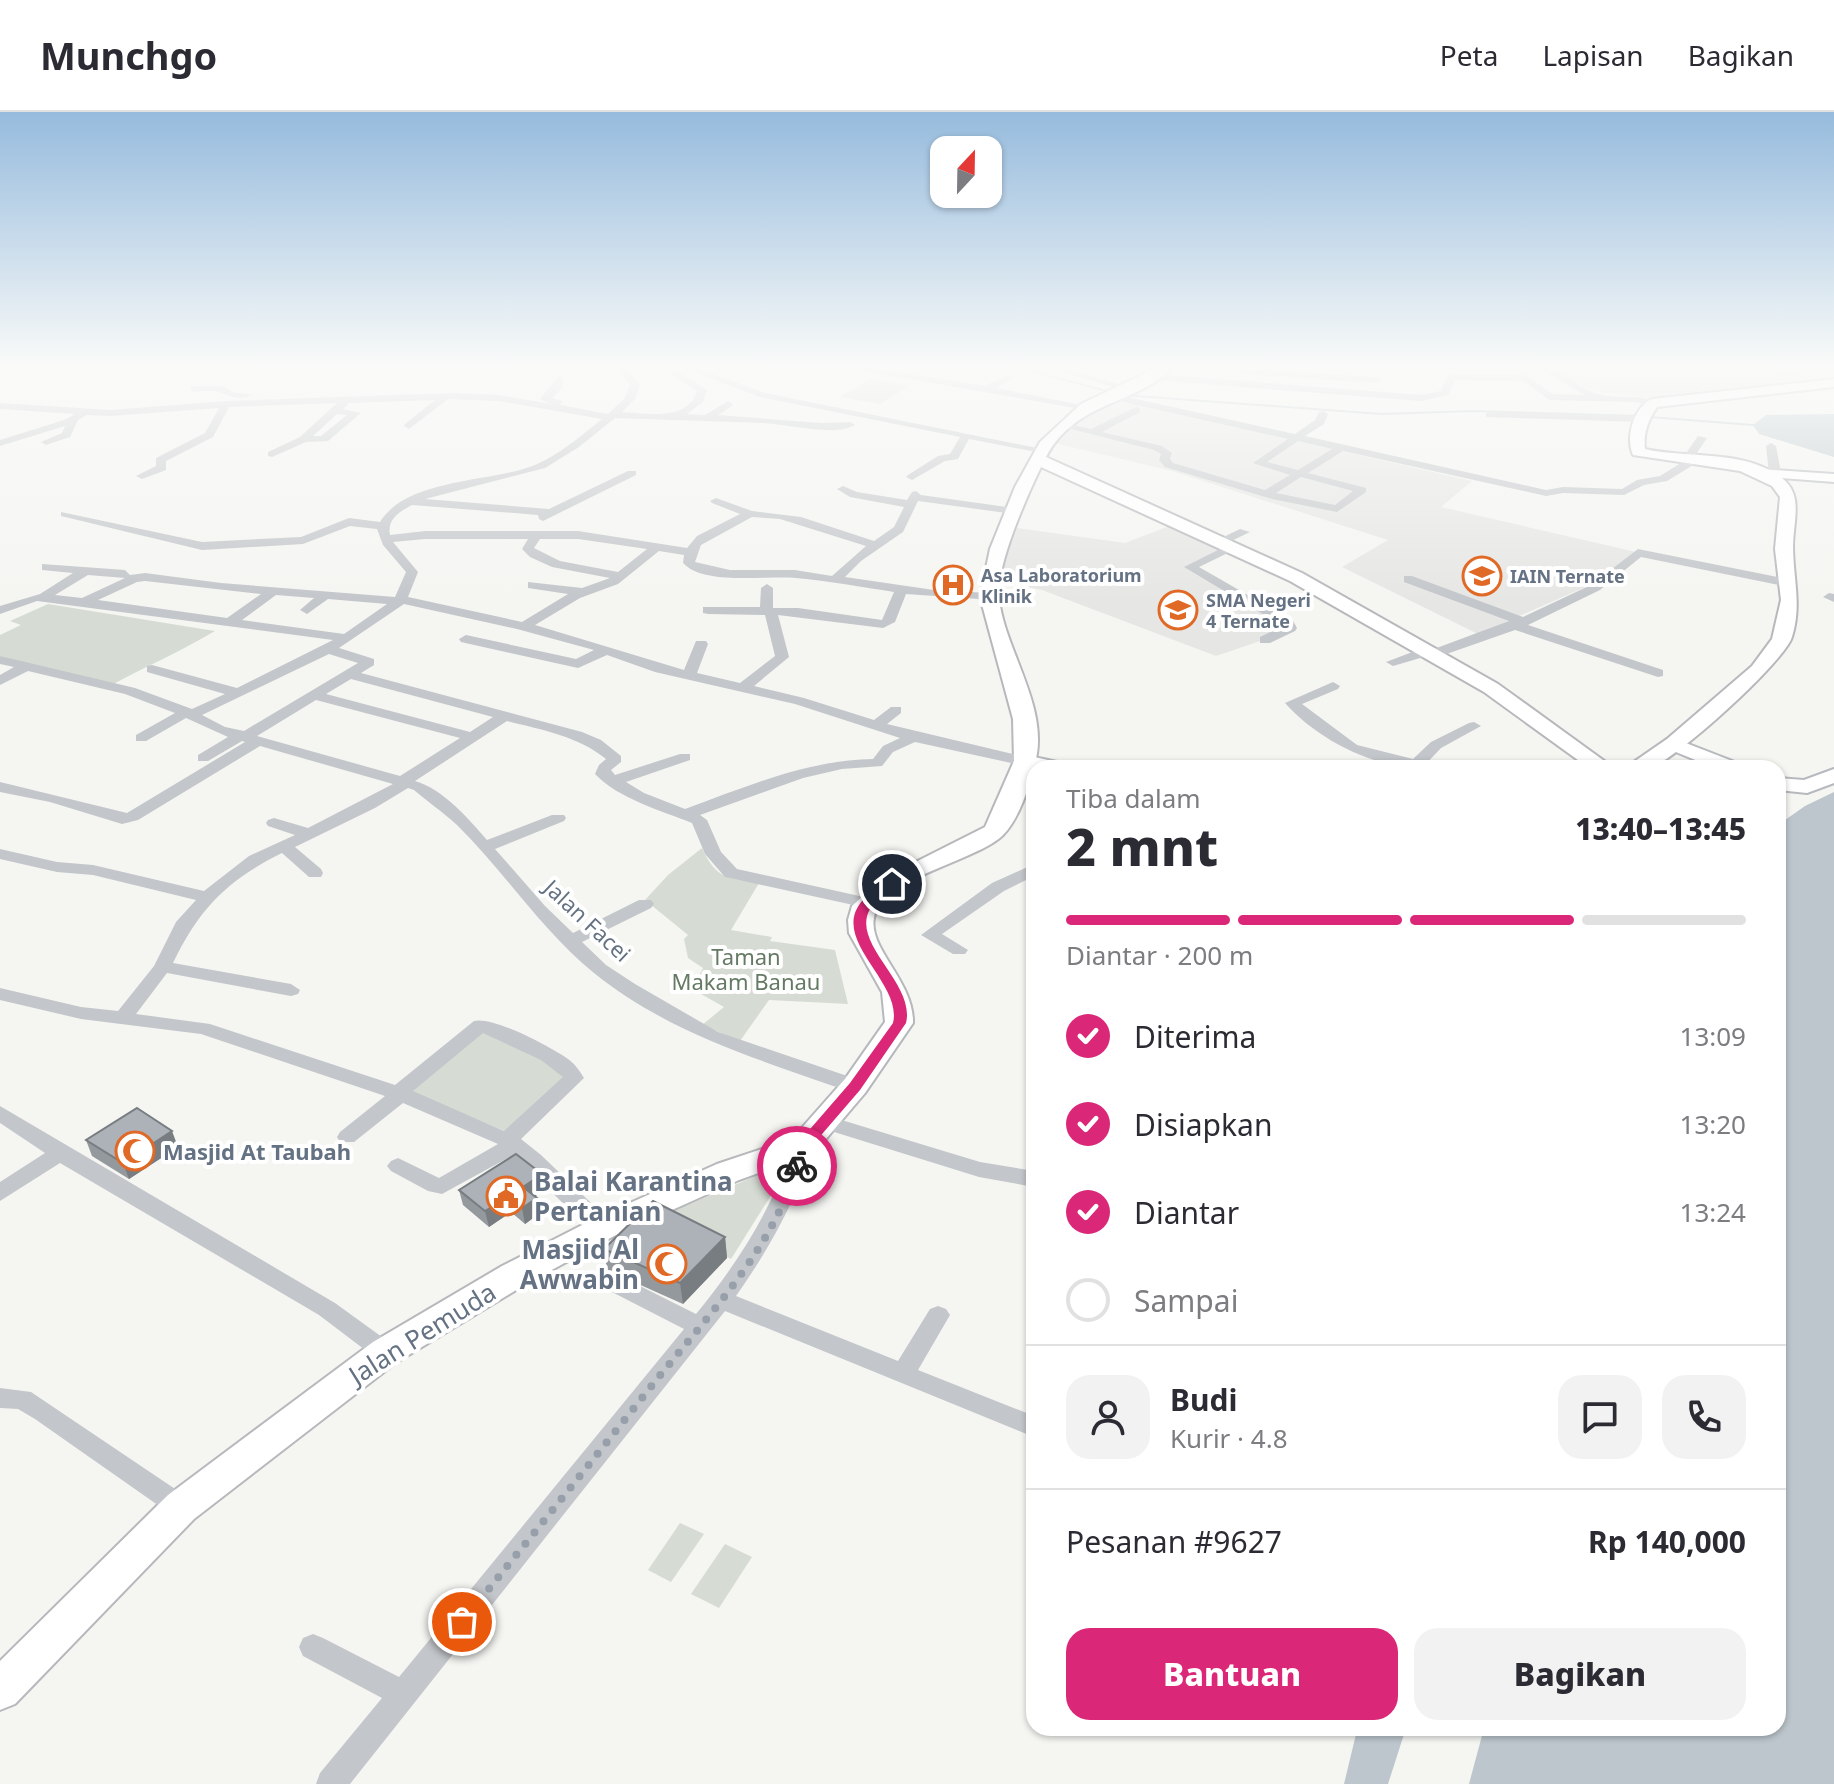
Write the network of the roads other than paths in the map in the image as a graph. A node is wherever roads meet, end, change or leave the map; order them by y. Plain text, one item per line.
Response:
1 (187, 446) edge
2 (289, 446) edge
3 (569, 446) edge
4 (960, 446) edge
5 (1005, 446) edge
6 (1047, 446) edge
7 (1150, 446) edge
8 (1283, 446) edge
9 (1288, 446) edge
10 (1331, 446) edge
11 (1636, 446) edge
12 (1697, 446) edge
13 (1771, 446) dead end
14 (1340, 448) junction
15 (272, 454) dead end
16 (1040, 454) junction
17 (1327, 456) junction
18 (1690, 459) junction
19 (632, 473) dead end
20 (1767, 473) junction
21 (1301, 474) junction
22 (142, 476) dead end
23 (912, 477) dead end
24 (1411, 477) dead end
25 (1834, 478) edge
26 (843, 489) dead end
27 (1267, 494) junction
28 (913, 499) junction
29 (413, 501) junction
30 (716, 501) dead end
31 (1014, 511) junction
32 (551, 513) junction
33 (65, 514) dead end
34 (751, 514) junction
35 (384, 532) junction
36 (527, 538) junction
37 (1233, 540) junction
38 (877, 545) junction
39 (657, 547) junction
40 (689, 552) junction
41 (46, 567) dead end
42 (86, 571) junction
43 (125, 574) dead end
44 (620, 576) junction
45 (836, 579) junction
46 (1408, 579) dead end
47 (1788, 583) junction
48 (532, 585) dead end
49 (767, 588) dead end
50 (902, 589) junction
51 (273, 591) junction
52 (582, 592) junction
53 (327, 594) junction
54 (43, 597) junction
55 (989, 597) junction
56 (399, 600) junction
57 (84, 602) junction
58 (0, 610) edge
59 (307, 610) dead end
60 (708, 610) dead end
61 (768, 611) junction
62 (230, 622) junction
63 (1516, 623) junction
64 (525, 626) junction
65 (344, 638) junction
66 (466, 639) dead end
67 (1265, 640) dead end
68 (701, 644) dead end
69 (325, 648) junction
70 (605, 650) junction
71 (1430, 652) junction
72 (0, 660) edge
73 (1393, 662) dead end
74 (25, 667) junction
75 (152, 669) dead end
76 (1658, 673) dead end
77 (352, 675) junction
78 (689, 676) junction
79 (0, 681) edge
80 (1333, 686) dead end
81 (743, 688) junction
82 (235, 692) junction
83 (316, 696) junction
84 (896, 710) dead end
85 (189, 713) junction
86 (506, 715) junction
87 (876, 726) junction
88 (1474, 726) dead end
89 (249, 737) junction
90 (472, 737) junction
91 (913, 737) junction
92 (141, 738) dead end
93 (1675, 741) junction
94 (685, 757) dead end
95 (203, 758) dead end
96 (1394, 760) edge
97 (1421, 760) edge
98 (1592, 760) edge
99 (1648, 760) edge
100 (1716, 760) edge
101 (1025, 761) junction
102 (1834, 775) edge
103 (407, 781) junction
104 (613, 781) junction
105 (1786, 785) edge
106 (0, 787) edge
107 (686, 814) junction
108 (558, 818) dead end
109 (274, 823) dead end
110 (310, 834) junction
111 (284, 846) junction
112 (484, 847) junction
113 (0, 854) edge
114 (315, 873) dead end
115 (1026, 873) edge
116 (207, 897) junction
117 (867, 903) junction
118 (645, 904) dead end
119 (572, 940) junction
120 (959, 950) dead end
121 (162, 967) junction
122 (291, 990) dead end
123 (0, 994) edge
124 (123, 1018) junction
125 (855, 1086) junction
126 (400, 1094) junction
127 (0, 1113) edge
128 (825, 1122) junction
129 (347, 1137) dead end
130 (510, 1142) junction
131 (803, 1146) junction
132 (60, 1153) junction
133 (398, 1166) dead end
134 (1026, 1178) edge
135 (0, 1193) edge
136 (603, 1228) junction
137 (620, 1286) dead end
138 (721, 1300) junction
139 (938, 1315) dead end
140 (699, 1326) junction
141 (385, 1352) junction
142 (904, 1372) junction
143 (0, 1398) edge
144 (1026, 1424) edge
145 (181, 1507) junction
146 (313, 1647) dead end
147 (0, 1690) edge
148 (403, 1694) junction
149 (331, 1784) edge

1 - 22 street
2 - 15 street
3 - 29 street
4 - 23 street
5 - 16 street
6 - 16 highway
7 - 27 street
8 - 21 street
9 - 17 street
10 - 14 street
11 - 18 highway
12 - 18 street
13 - 20 street
14 - 17 street
14 - 18 street
16 - 31 highway
16 - 37 highway
17 - 21 street
17 - 24 street
18 - 20 highway
19 - 32 street
20 - 25 main road
20 - 47 highway
21 - 27 street
21 - 27 street
26 - 28 street
28 - 31 street
28 - 38 street
29 - 32 street
29 - 35 street
30 - 34 street
31 - 55 highway
32 - 36 street
33 - 35 street
34 - 38 street
34 - 40 street
35 - 36 street
35 - 56 street
36 - 39 street
36 - 44 street
37 - 67 street
37 - 71 highway
38 - 45 street
39 - 40 street
39 - 44 street
40 - 45 street
41 - 42 street
42 - 43 street
42 - 54 street
44 - 52 street
45 - 50 street
46 - 63 street
47 - 63 street
47 - 93 highway
48 - 52 street
49 - 61 street
50 - 55 street
50 - 61 street
51 - 53 street
51 - 57 street
51 - 62 street
52 - 64 street
53 - 56 street
53 - 59 street
54 - 57 street
54 - 58 street
55 - 101 highway
56 - 64 street
56 - 65 street
57 - 62 street
60 - 61 street
61 - 81 street
62 - 65 street
63 - 71 street
63 - 76 street
64 - 70 street
65 - 69 street
66 - 70 street
68 - 78 street
69 - 77 street
69 - 82 street
70 - 78 street
71 - 73 street
71 - 98 highway
72 - 74 street, Jalan Facei
74 - 79 street
74 - 85 street, Jalan Facei
75 - 82 street
77 - 83 street
77 - 86 street
78 - 81 street
80 - 96 street
81 - 87 street
82 - 85 street
83 - 89 street
83 - 90 street
84 - 87 street
85 - 89 street, Jalan Facei
85 - 92 street
86 - 90 street
86 - 104 street
87 - 91 street
88 - 97 street
89 - 95 street
89 - 103 street, Jalan Facei
89 - 106 street
90 - 103 street
91 - 101 street
91 - 107 street
93 - 99 highway
93 - 100 main road
94 - 104 street
101 - 117 highway
102 - 105 main road
103 - 110 street
103 - 112 street, Jalan Facei
104 - 107 street
107 - 117 street
108 - 112 street
109 - 110 street
110 - 111 street
111 - 114 street
111 - 116 street
112 - 119 street, Jalan Facei
113 - 116 street
115 - 120 street
116 - 121 street
117 - 125 highway, Jalan Pemuda
118 - 119 street
119 - 125 street, Jalan Facei
121 - 122 street
121 - 124 street
123 - 124 street
124 - 126 street
125 - 128 highway, Jalan Pemuda
126 - 129 street
126 - 130 street
126 - 130 street
127 - 132 street
128 - 131 highway, Jalan Pemuda
128 - 134 street
130 - 133 street
130 - 136 street
131 - 136 highway, Jalan Pemuda
131 - 138 street
132 - 135 street
132 - 141 street
136 - 141 highway, Jalan Pemuda
137 - 140 street
138 - 140 street
138 - 142 street
139 - 142 street
140 - 148 street
141 - 145 highway, Jalan Pemuda
142 - 144 street
143 - 145 street
145 - 147 highway, Jalan Pemuda
146 - 148 street
148 - 149 street

